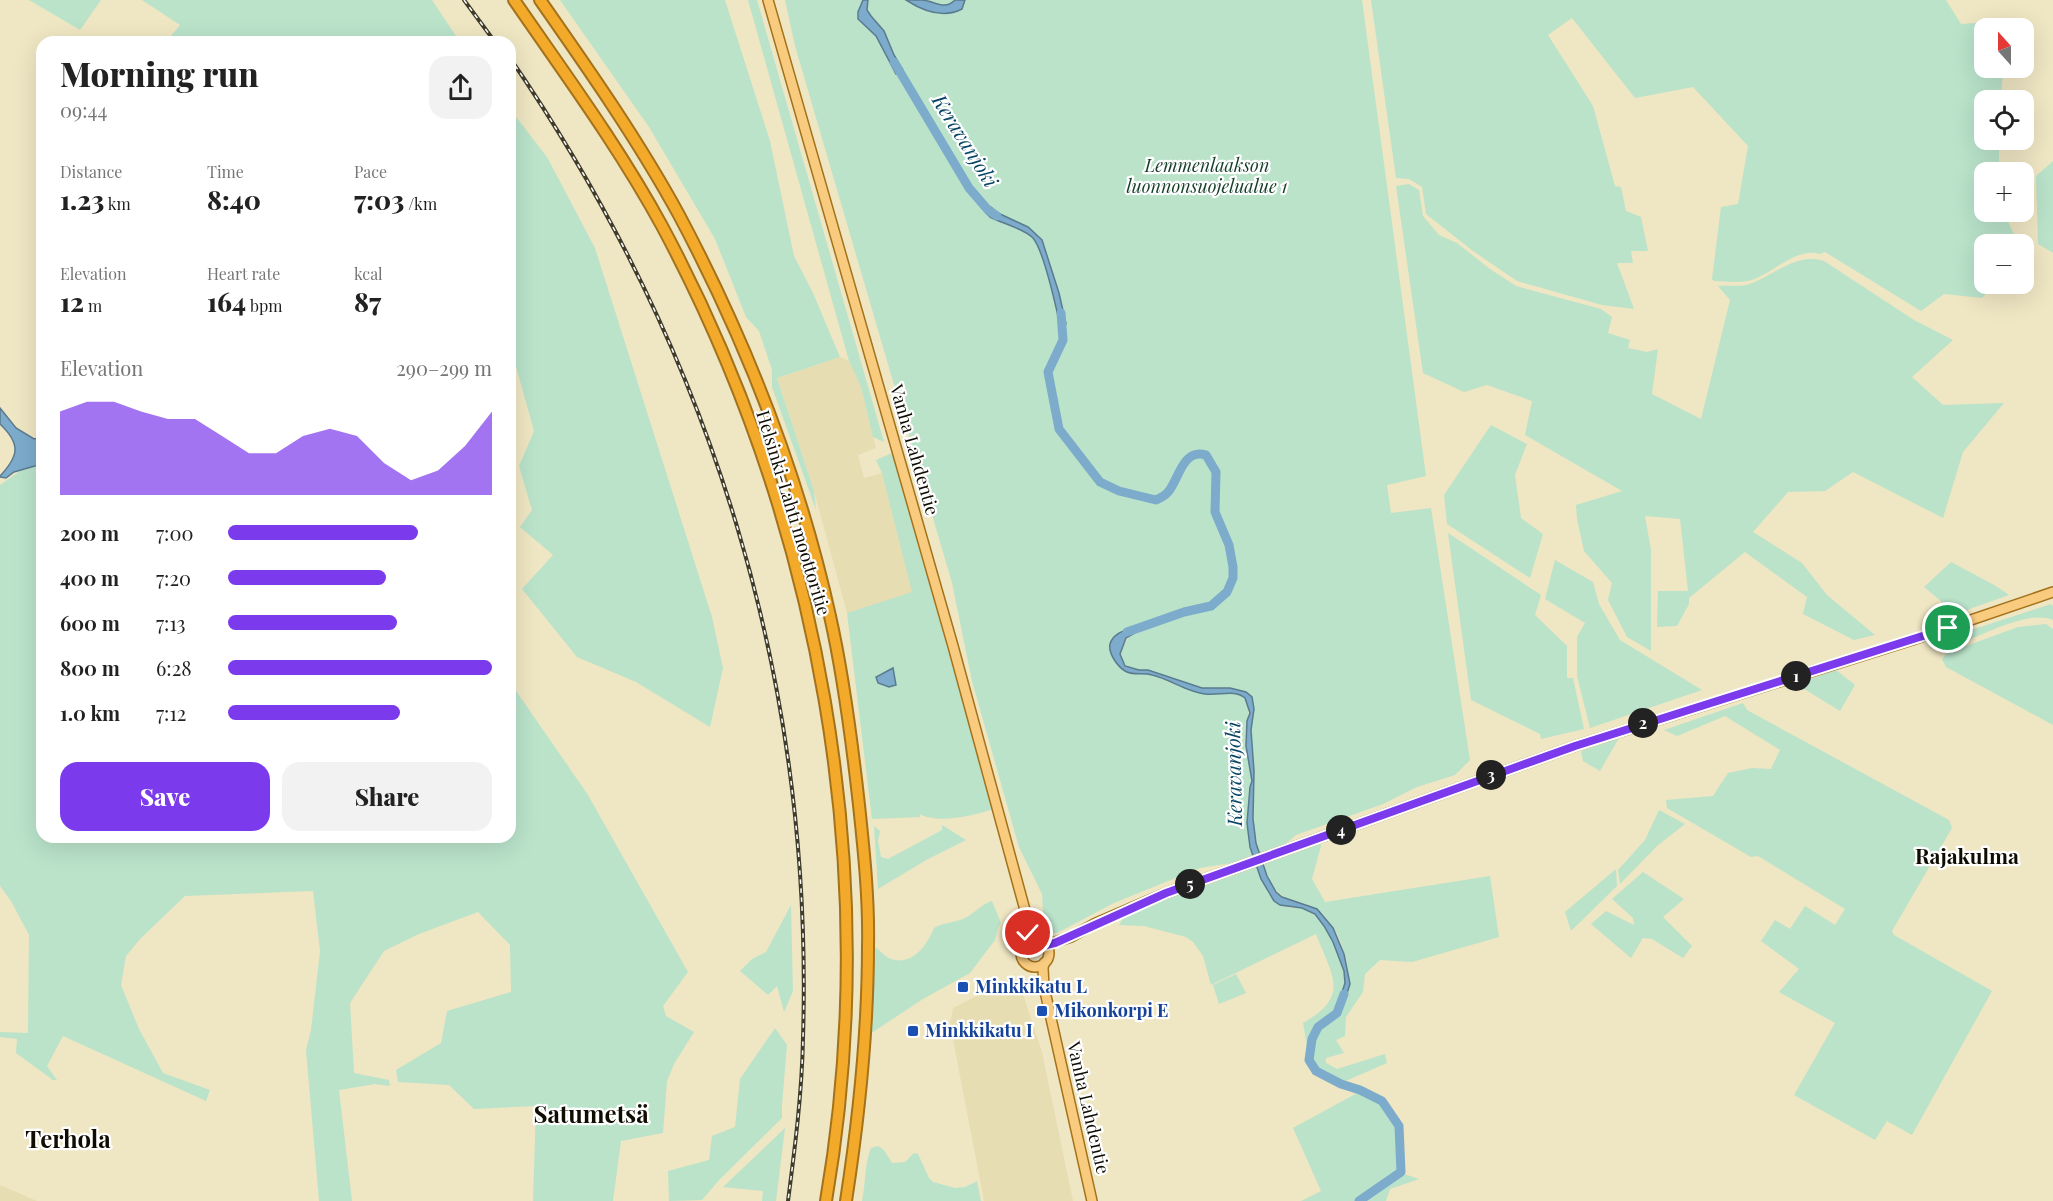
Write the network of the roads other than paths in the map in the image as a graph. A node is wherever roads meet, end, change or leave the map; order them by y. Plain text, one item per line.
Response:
1 (514, 0) edge
2 (540, 0) edge
3 (768, 0) edge
4 (2053, 592) edge
5 (1025, 910) junction
6 (1071, 937) junction
7 (1027, 942) junction
8 (1043, 943) junction
9 (1046, 960) junction
10 (1032, 967) junction
11 (1044, 987) junction
12 (826, 1201) edge
13 (846, 1201) edge
14 (1092, 1201) edge

1 - 12 highway, Helsinki-Lahti moottoritie
2 - 13 highway, Helsinki-Lahti moottoritie
3 - 5 main road, Vanha Lahdentie
4 - 6 main road
5 - 7 main road, Vanha Lahdentie
5 - 8 main road, Vanha Lahdentie
6 - 8 main road
6 - 9 main road
7 - 8 main road
7 - 10 main road
8 - 9 main road
9 - 10 main road
9 - 11 main road, Vanha Lahdentie
10 - 11 main road, Vanha Lahdentie
11 - 14 main road, Vanha Lahdentie

